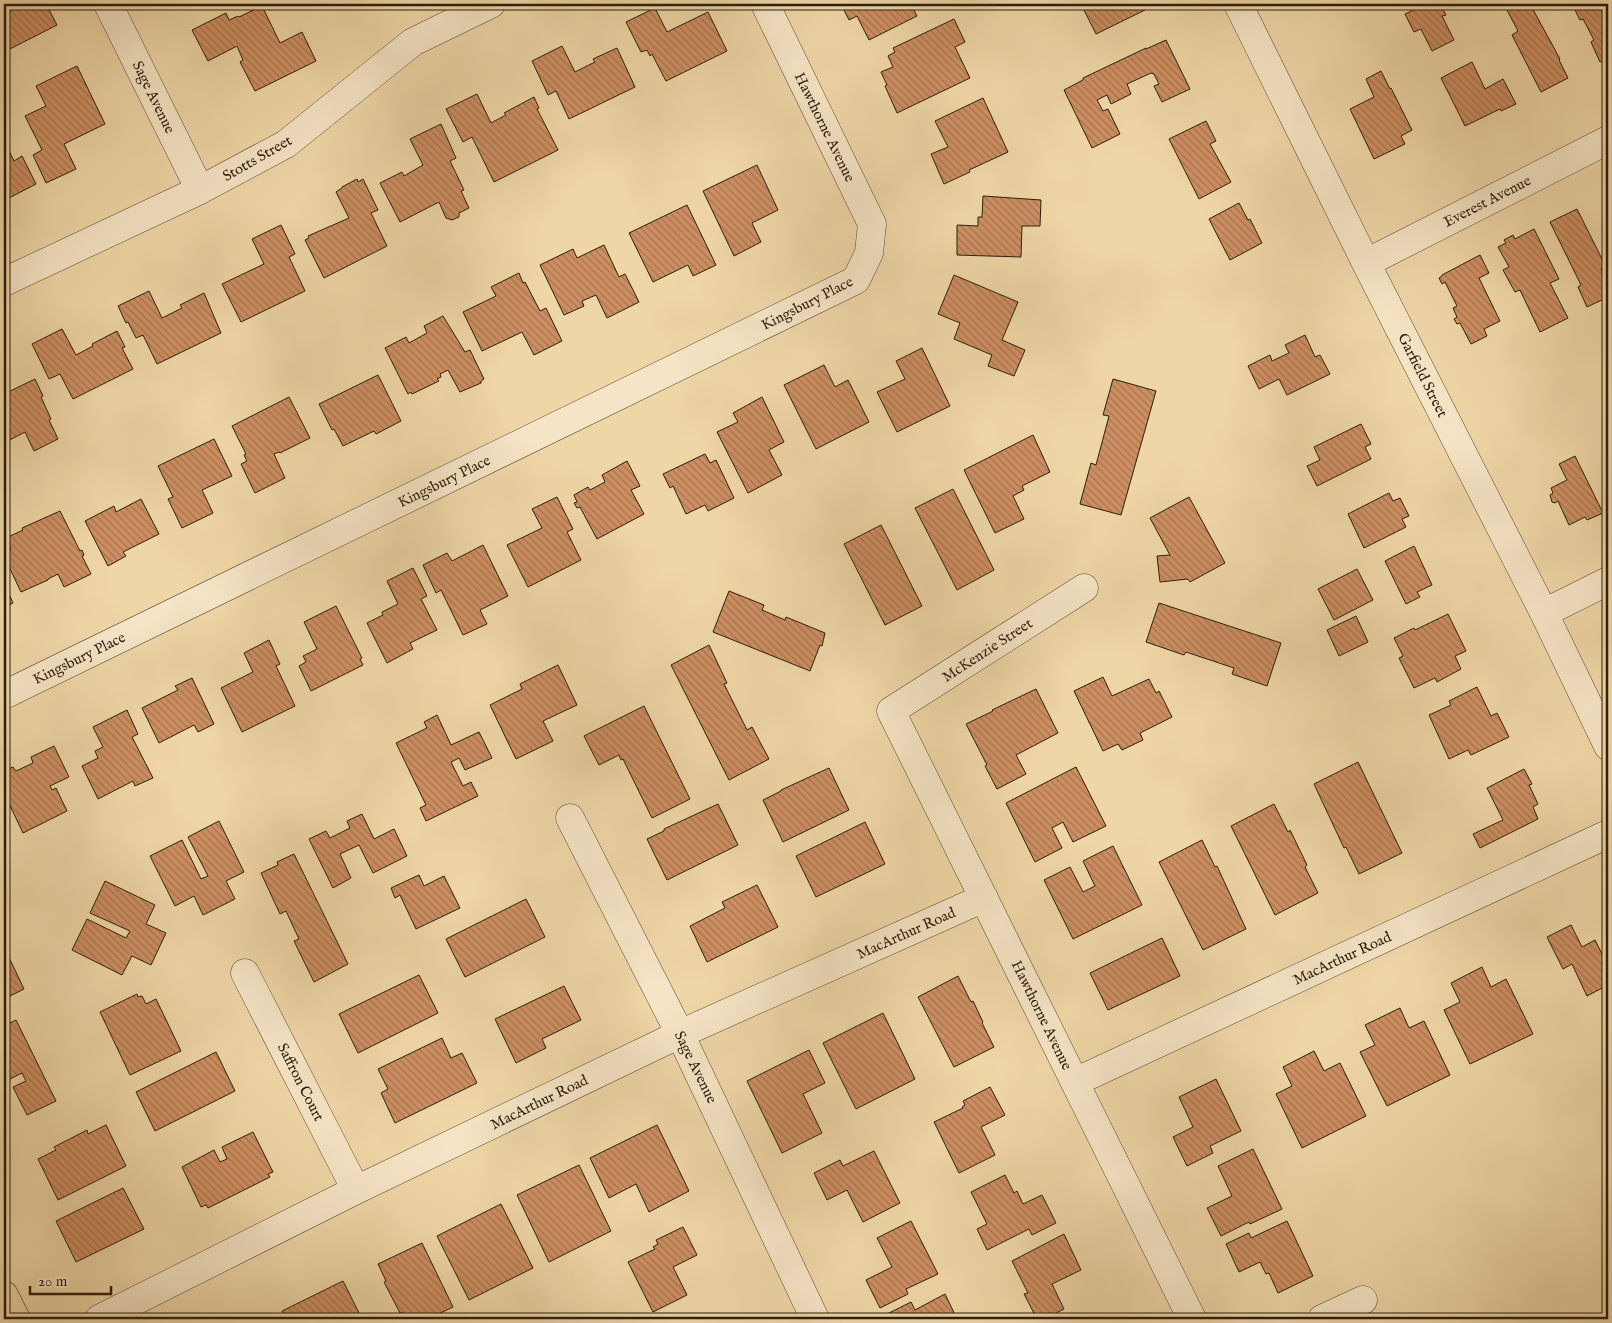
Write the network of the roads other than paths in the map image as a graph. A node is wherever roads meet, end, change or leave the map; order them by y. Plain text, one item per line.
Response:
1 (108, 4) edge
2 (491, 4) edge
3 (765, 4) edge
4 (1238, 4) edge
5 (1608, 140) edge
6 (200, 190) junction
7 (869, 253) joint
8 (1366, 263) junction
9 (4, 282) edge
10 (1608, 581) edge
11 (1084, 588) dead end
12 (1544, 613) junction
13 (4, 694) edge
14 (891, 711) joint
15 (1608, 746) edge
16 (570, 818) dead end
17 (1608, 834) edge
18 (984, 898) junction
19 (245, 973) dead end
20 (680, 1034) junction
21 (1075, 1082) junction
22 (356, 1190) junction
23 (4, 1295) edge
24 (1363, 1300) dead end
25 (16, 1319) edge
26 (99, 1319) edge
27 (816, 1319) edge
28 (1192, 1319) edge
29 (1322, 1319) edge

1 - 6 street, Sage Avenue
2 - 6 street, Stotts Street
3 - 7 street, Hawthorne Avenue
4 - 8 street, Garfield Street
5 - 8 street, Everest Avenue
6 - 9 street, Stotts Street
7 - 13 street, Kingsbury Place
8 - 12 street, Garfield Street
10 - 12 street
11 - 14 street, McKenzie Street
12 - 15 street, Garfield Street
14 - 18 street, Hawthorne Avenue
16 - 20 street, Sage Avenue
17 - 21 street, MacArthur Road
18 - 20 street, MacArthur Road
18 - 21 street, Hawthorne Avenue
19 - 22 street, Saffron Court
20 - 22 street, MacArthur Road
20 - 27 street, Sage Avenue
21 - 28 street, Hawthorne Avenue
22 - 26 street, MacArthur Road
23 - 25 main road
24 - 29 street

